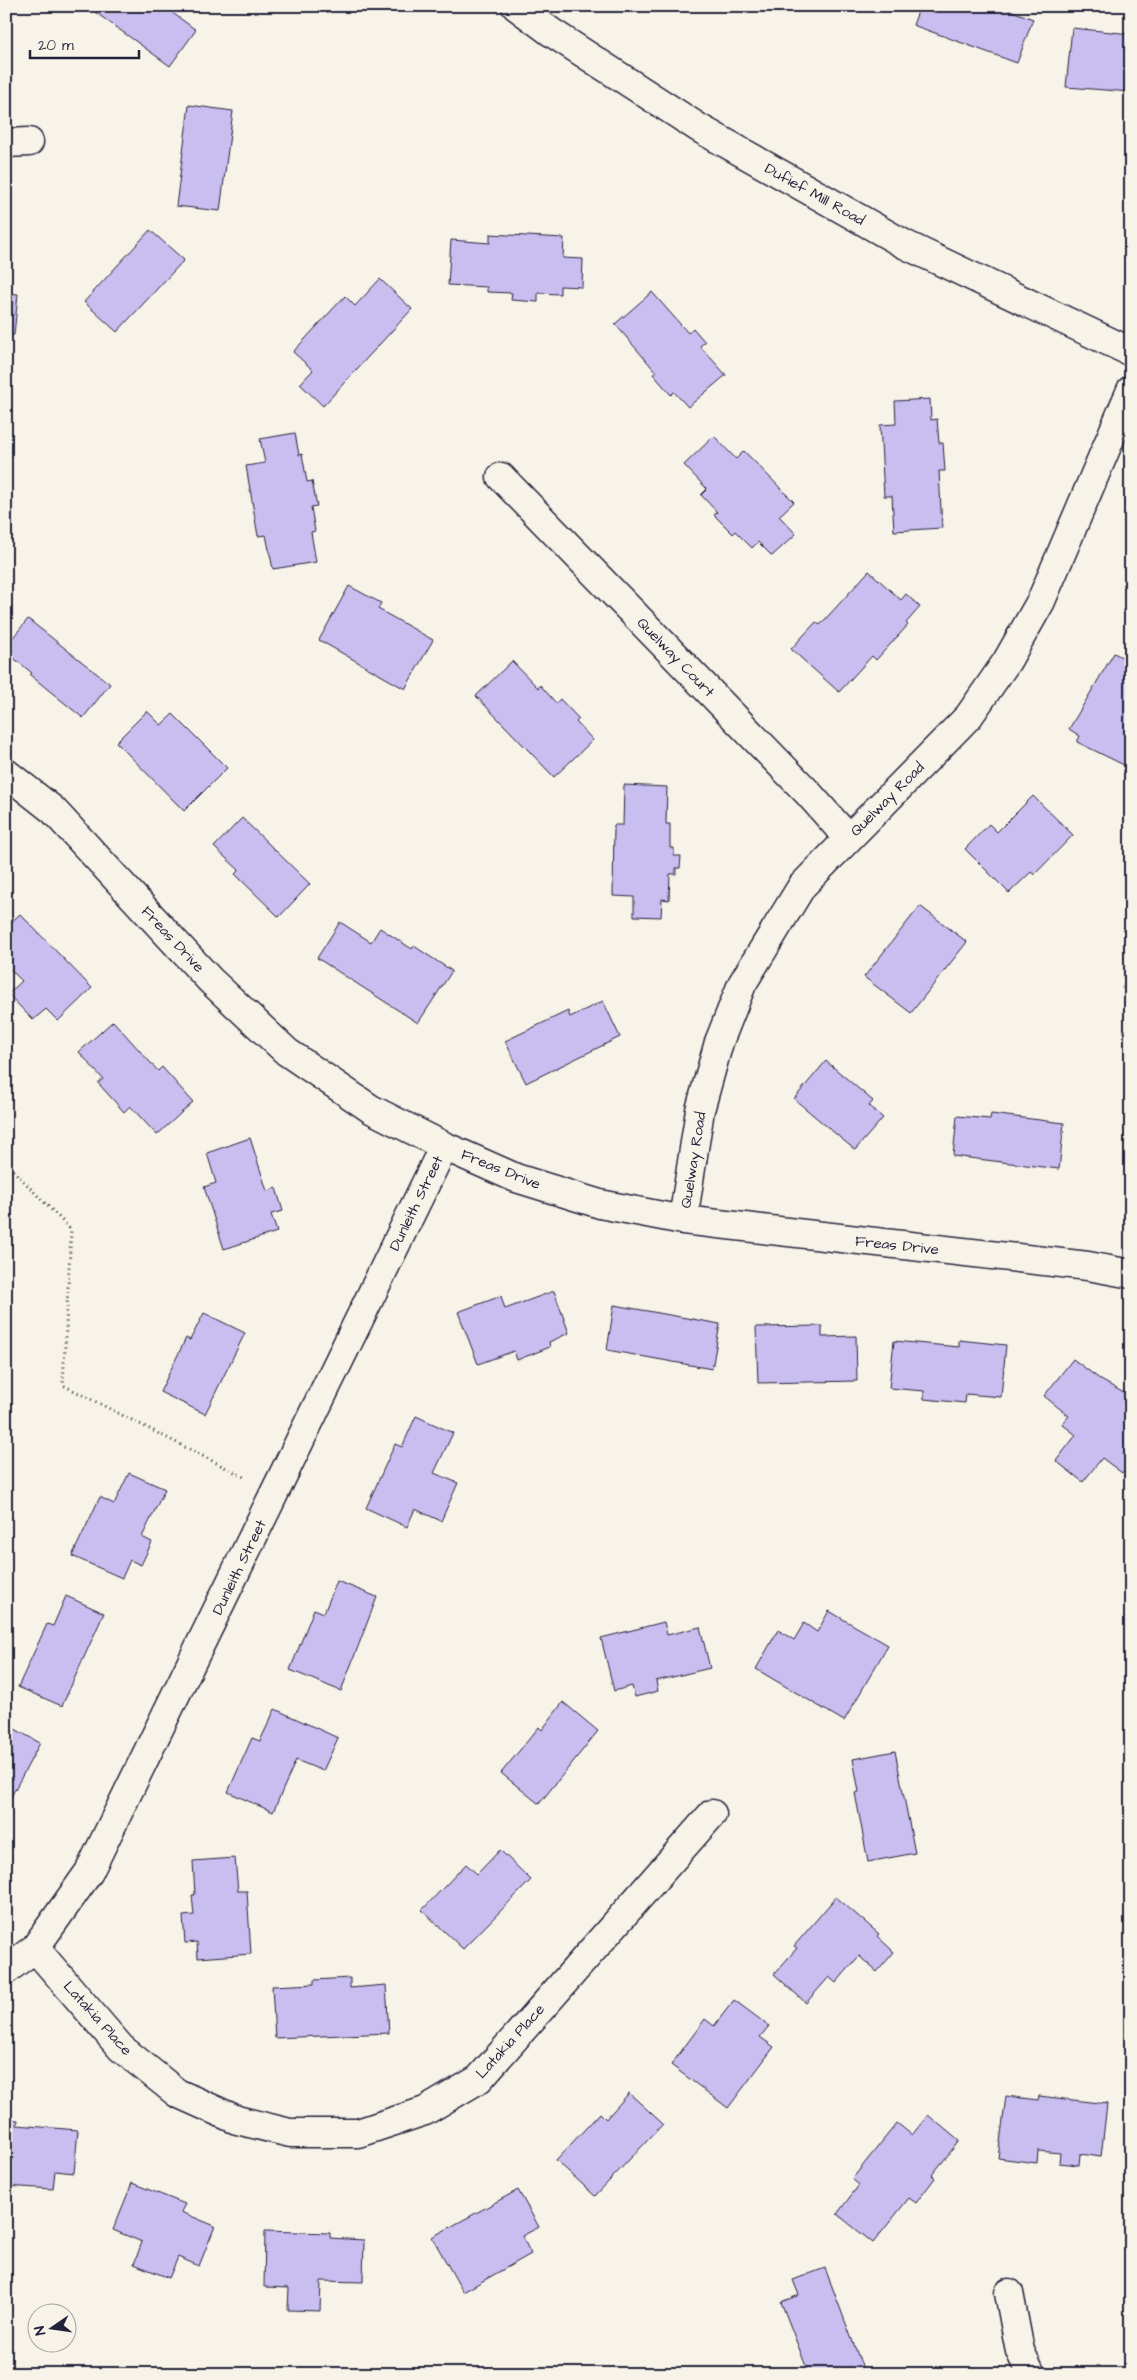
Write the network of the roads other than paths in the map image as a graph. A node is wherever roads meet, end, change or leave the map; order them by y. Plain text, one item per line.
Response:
1 (516, 6) edge
2 (1131, 352) edge
3 (1131, 390) edge
4 (501, 477) dead end
5 (6, 773) edge
6 (848, 838) junction
7 (444, 1146) junction
8 (683, 1220) junction
9 (1131, 1274) edge
10 (712, 1814) dead end
11 (35, 1948) junction
12 (6, 1970) edge
13 (1009, 2293) dead end
14 (1031, 2374) edge

1 - 2 street, Dufief Mill Road
3 - 6 street, Quelway Road
4 - 6 street, Quelway Court
5 - 7 street, Freas Drive
6 - 8 street, Quelway Road
7 - 8 street, Freas Drive
7 - 11 street, Dunleith Street
8 - 9 street, Freas Drive
10 - 11 street, Latakia Place
11 - 12 street, Dunleith Street
13 - 14 street

